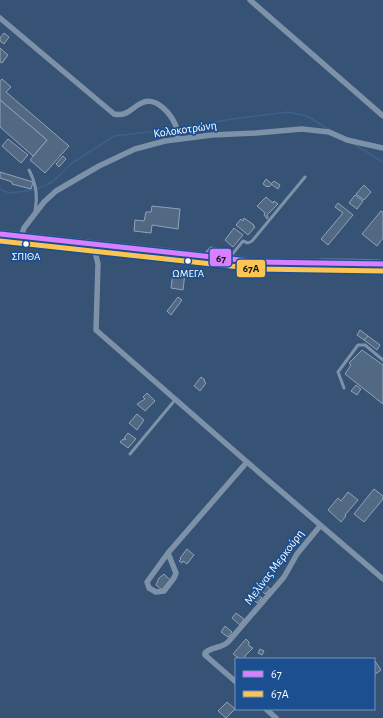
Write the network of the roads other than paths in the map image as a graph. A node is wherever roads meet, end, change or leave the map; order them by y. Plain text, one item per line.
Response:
1 (250, 0) edge
2 (0, 18) edge
3 (383, 116) edge
4 (178, 139) junction
5 (383, 148) edge
6 (29, 170) dead end
7 (305, 177) dead end
8 (34, 215) junction
9 (0, 234) edge
10 (21, 236) junction
11 (93, 243) junction
12 (207, 252) dead end
13 (227, 257) junction
14 (383, 264) edge
15 (383, 360) edge
16 (344, 388) dead end
17 (175, 400) junction
18 (130, 454) dead end
19 (247, 462) junction
20 (320, 526) junction
21 (168, 553) junction
22 (383, 579) edge
23 (235, 681) edge
24 (267, 710) edge
25 (276, 718) edge

1 - 3 street
2 - 4 street
4 - 5 street, Κολοκοτρώνη
4 - 8 street, Κολοκοτρώνη
6 - 8 lane
7 - 13 lane
8 - 10 street, Κολοκοτρώνη
9 - 10 street
10 - 11 street
11 - 13 street
11 - 17 street
12 - 13 lane
13 - 14 street
15 - 16 lane
17 - 18 lane
17 - 19 street
19 - 20 street
19 - 21 street
20 - 22 street
20 - 23 street, Μελίνας Μερκούρη
21 - 21 street
24 - 25 street

